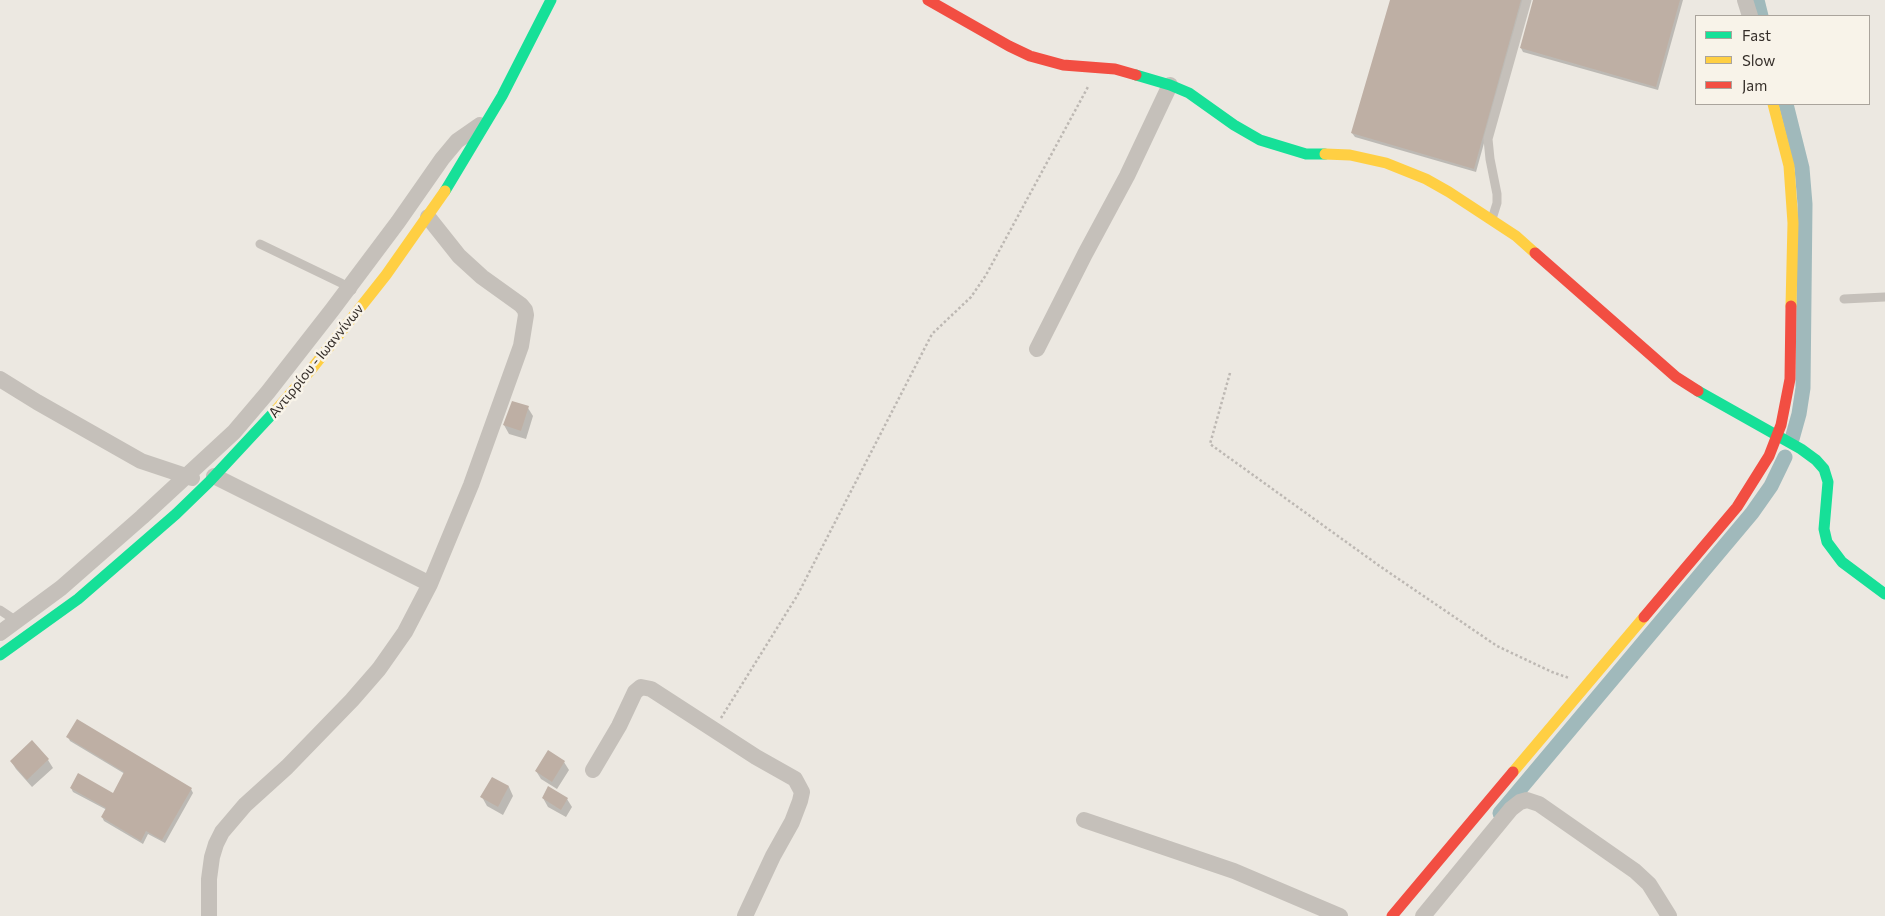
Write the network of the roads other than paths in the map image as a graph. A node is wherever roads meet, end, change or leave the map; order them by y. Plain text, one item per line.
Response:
1 (551, 0) edge
2 (928, 0) edge
3 (1527, 0) edge
4 (1745, 0) edge
5 (1750, 15) edge
6 (1170, 85) junction
7 (1773, 105) edge
8 (488, 119) junction
9 (428, 217) junction
10 (1492, 220) junction
11 (260, 244) dead end
12 (349, 288) junction
13 (1885, 297) edge
14 (1844, 299) dead end
15 (366, 301) junction
16 (1037, 348) dead end
17 (0, 379) edge
18 (1777, 436) junction
19 (185, 476) junction
20 (212, 479) junction
21 (430, 584) junction
22 (1885, 594) edge
23 (0, 610) edge
24 (15, 620) junction
25 (0, 633) edge
26 (0, 655) edge
27 (593, 770) dead end
28 (1084, 820) dead end
29 (209, 916) edge
30 (745, 916) edge
31 (1340, 916) edge
32 (1392, 916) edge
33 (1423, 916) edge
34 (1669, 916) edge

1 - 8 street, Αντιρρίου - Ιωαννίνων
2 - 6 street
3 - 10 lane
4 - 5 street
6 - 10 street
6 - 16 street
7 - 18 street
8 - 9 street, Αντιρρίου - Ιωαννίνων
8 - 12 street
9 - 15 street, Αντιρρίου - Ιωαννίνων
9 - 21 street
10 - 18 street
11 - 12 lane
12 - 15 lane
12 - 19 street
13 - 14 lane
15 - 20 street, Αντιρρίου - Ιωαννίνων
17 - 19 street
18 - 22 street
18 - 32 street
19 - 20 street
19 - 24 street
20 - 21 street
20 - 26 street, Αντιρρίου - Ιωαννίνων
21 - 29 street
23 - 24 lane
24 - 25 street
27 - 30 street
28 - 31 street
33 - 34 street

